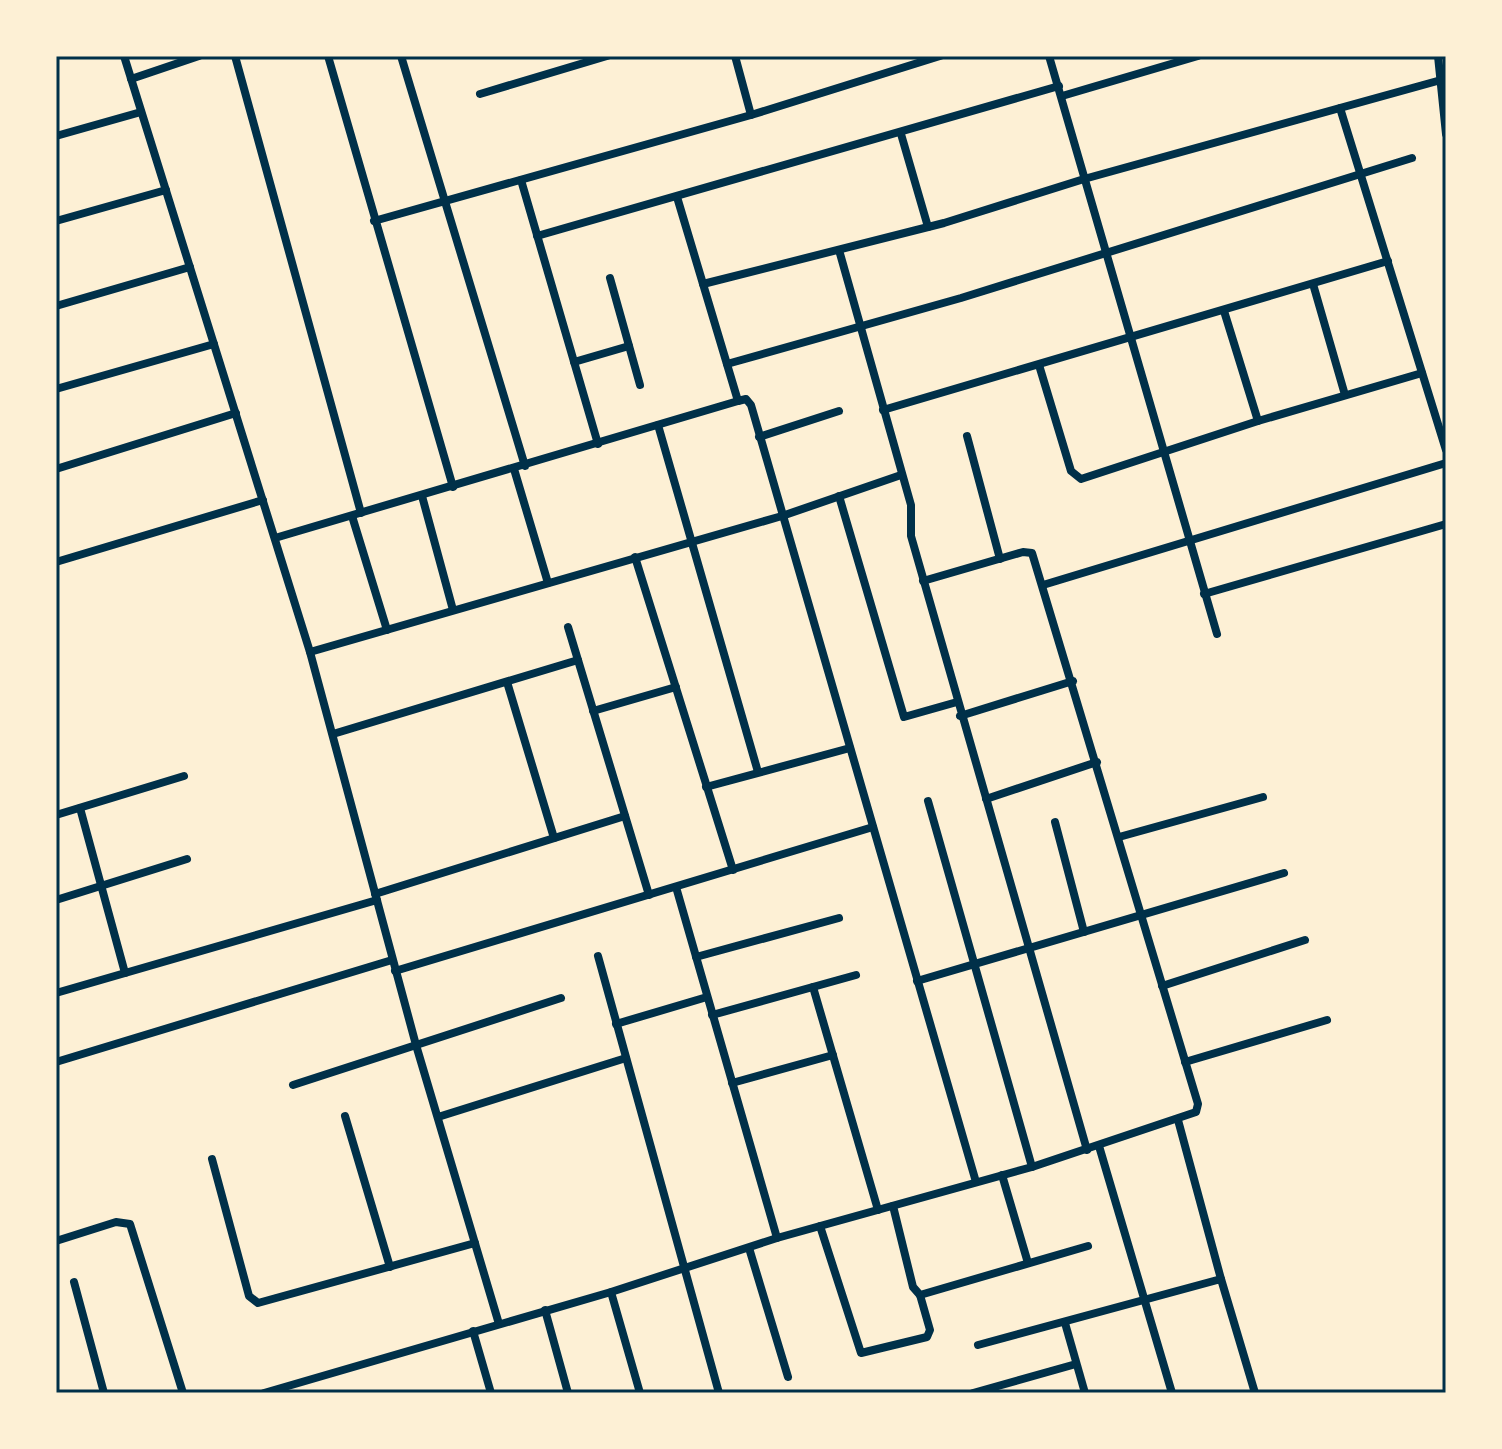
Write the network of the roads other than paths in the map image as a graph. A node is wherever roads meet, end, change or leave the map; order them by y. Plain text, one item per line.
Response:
1 (124, 56) edge
2 (199, 56) edge
3 (235, 56) edge
4 (328, 56) edge
5 (401, 56) edge
6 (607, 56) edge
7 (735, 56) edge
8 (940, 56) edge
9 (1049, 56) edge
10 (1198, 56) edge
11 (1438, 56) edge
12 (131, 79) junction
13 (1441, 80) junction
14 (1059, 86) junction
15 (480, 94) dead end
16 (1062, 96) junction
17 (1340, 108) junction
18 (141, 112) junction
19 (751, 115) junction
20 (901, 134) junction
21 (1446, 134) edge
22 (56, 136) edge
23 (1412, 158) dead end
24 (1361, 174) junction
25 (1084, 179) junction
26 (521, 180) junction
27 (166, 190) junction
28 (677, 197) junction
29 (445, 201) junction
30 (56, 221) edge
31 (374, 221) junction
32 (928, 227) junction
33 (537, 236) junction
34 (839, 250) junction
35 (1106, 251) junction
36 (1388, 261) junction
37 (190, 267) junction
38 (610, 278) dead end
39 (703, 284) junction
40 (1313, 284) junction
41 (56, 306) edge
42 (1224, 311) junction
43 (859, 328) junction
44 (1130, 339) junction
45 (214, 344) junction
46 (629, 346) junction
47 (574, 362) junction
48 (727, 364) junction
49 (1039, 365) junction
50 (1422, 373) junction
51 (640, 385) dead end
52 (56, 389) edge
53 (1345, 395) junction
54 (738, 401) junction
55 (883, 410) junction
56 (839, 411) dead end
57 (236, 413) junction
58 (1258, 421) junction
59 (658, 425) junction
60 (967, 436) dead end
61 (759, 437) junction
62 (598, 444) junction
63 (1165, 450) junction
64 (1446, 450) edge
65 (1446, 463) edge
66 (525, 466) junction
67 (56, 469) edge
68 (514, 469) junction
69 (901, 475) junction
70 (453, 487) junction
71 (422, 496) junction
72 (839, 496) junction
73 (263, 500) junction
74 (356, 515) junction
75 (782, 516) junction
76 (1446, 524) edge
77 (275, 538) junction
78 (1190, 540) junction
79 (691, 541) junction
80 (635, 557) junction
81 (1000, 559) junction
82 (56, 562) edge
83 (923, 581) junction
84 (548, 583) junction
85 (1043, 585) junction
86 (1204, 594) junction
87 (453, 610) junction
88 (568, 627) dead end
89 (387, 630) junction
90 (1217, 634) dead end
91 (310, 652) junction
92 (578, 660) junction
93 (1073, 681) junction
94 (507, 682) junction
95 (676, 687) junction
96 (957, 702) junction
97 (593, 711) junction
98 (960, 716) junction
99 (333, 734) junction
100 (850, 748) junction
101 (1097, 762) junction
102 (758, 772) junction
103 (184, 776) dead end
104 (706, 787) junction
105 (1263, 797) dead end
106 (986, 799) junction
107 (928, 801) dead end
108 (80, 808) junction
109 (56, 815) edge
110 (625, 816) junction
111 (1055, 822) dead end
112 (873, 827) junction
113 (1119, 837) junction
114 (554, 838) junction
115 (187, 859) dead end
116 (733, 870) junction
117 (1284, 873) dead end
118 (101, 886) junction
119 (676, 887) junction
120 (649, 895) junction
121 (376, 897) junction
122 (56, 900) edge
123 (1142, 915) junction
124 (839, 918) dead end
125 (1084, 932) junction
126 (1305, 940) dead end
127 (1030, 947) junction
128 (598, 956) dead end
129 (696, 957) junction
130 (392, 960) junction
131 (975, 964) junction
132 (395, 971) junction
133 (125, 973) junction
134 (856, 975) dead end
135 (917, 981) junction
136 (1162, 986) junction
137 (813, 987) junction
138 (56, 993) edge
139 (707, 997) junction
140 (561, 998) dead end
141 (712, 1015) junction
142 (1327, 1020) dead end
143 (616, 1024) junction
144 (416, 1045) junction
145 (833, 1055) junction
146 (626, 1058) junction
147 (56, 1062) edge
148 (1185, 1062) junction
149 (732, 1083) junction
150 (293, 1085) dead end
151 (345, 1116) dead end
152 (438, 1117) junction
153 (1178, 1120) junction
154 (1099, 1146) junction
155 (1087, 1150) junction
156 (212, 1159) dead end
157 (1032, 1167) junction
158 (1002, 1175) junction
159 (976, 1182) junction
160 (893, 1206) junction
161 (878, 1210) junction
162 (820, 1226) junction
163 (777, 1238) junction
164 (56, 1241) edge
165 (475, 1243) junction
166 (1088, 1246) dead end
167 (749, 1248) junction
168 (1028, 1263) junction
169 (390, 1267) junction
170 (687, 1268) junction
171 (1221, 1279) junction
172 (74, 1282) dead end
173 (611, 1292) junction
174 (920, 1295) junction
175 (1145, 1301) junction
176 (545, 1310) junction
177 (1065, 1323) junction
178 (499, 1324) junction
179 (473, 1331) junction
180 (978, 1345) dead end
181 (1076, 1364) junction
182 (788, 1377) dead end
183 (104, 1393) edge
184 (183, 1393) edge
185 (264, 1393) edge
186 (491, 1393) edge
187 (568, 1393) edge
188 (640, 1393) edge
189 (719, 1393) edge
190 (973, 1393) edge
191 (1085, 1393) edge
192 (1172, 1393) edge
193 (1255, 1393) edge

1 - 12 street
2 - 12 street
3 - 74 street
4 - 31 street
5 - 29 street
6 - 15 street
7 - 19 street
8 - 19 street
9 - 14 street
10 - 16 street
11 - 13 street
12 - 18 street
13 - 17 street
13 - 21 street
14 - 16 street
14 - 20 street
16 - 25 street
17 - 24 street
17 - 25 street
18 - 22 street
18 - 27 street
19 - 26 street
20 - 28 street
20 - 32 street
23 - 24 street
24 - 35 street
24 - 36 street
25 - 32 street
25 - 35 street
26 - 29 street
26 - 33 street
27 - 30 street
27 - 37 street
28 - 33 street
28 - 39 street
29 - 31 street
29 - 66 street
31 - 70 street
32 - 34 street
33 - 47 street
34 - 39 street
34 - 43 street
35 - 43 street
35 - 44 street
36 - 40 street
36 - 50 street
37 - 41 street
37 - 45 street
38 - 46 street
39 - 48 street
40 - 42 street
40 - 53 street
42 - 44 street
42 - 58 street
43 - 48 street
43 - 55 street
44 - 49 street
44 - 63 street
45 - 52 street
45 - 57 street
46 - 47 street
46 - 51 street
47 - 62 street
48 - 54 street
49 - 55 street
49 - 63 street
50 - 53 street
50 - 64 street
53 - 58 street
54 - 59 street
54 - 61 street
55 - 69 street
56 - 61 street
57 - 67 street
57 - 73 street
58 - 63 street
59 - 62 street
59 - 79 street
60 - 81 street
61 - 75 street
62 - 66 street
63 - 78 street
65 - 78 street
66 - 68 street
68 - 70 street
68 - 84 street
69 - 72 street
69 - 83 street
70 - 71 street
71 - 74 street
71 - 87 street
72 - 75 street
72 - 96 street
73 - 77 street
73 - 82 street
74 - 77 street
74 - 89 street
75 - 79 street
75 - 100 street
76 - 86 street
77 - 91 street
78 - 85 street
78 - 86 street
79 - 80 street
79 - 102 street
80 - 84 street
80 - 95 street
81 - 83 street
81 - 85 street
83 - 96 street
84 - 87 street
85 - 93 street
86 - 90 street
87 - 89 street
88 - 92 street
89 - 91 street
91 - 99 street
92 - 94 street
92 - 97 street
93 - 98 street
93 - 101 street
94 - 99 street
94 - 114 street
95 - 97 street
95 - 104 street
96 - 98 street
97 - 110 street
98 - 106 street
99 - 121 street
100 - 102 street
100 - 112 street
101 - 106 street
101 - 113 street
102 - 104 street
103 - 108 street
104 - 116 street
105 - 113 street
106 - 127 street
107 - 131 street
108 - 109 street
108 - 118 street
110 - 114 street
110 - 120 street
111 - 125 street
112 - 116 street
112 - 135 street
113 - 123 street
114 - 121 street
115 - 118 street
116 - 119 street
117 - 123 street
118 - 122 street
118 - 133 street
119 - 120 street
119 - 129 street
120 - 132 street
121 - 130 street
121 - 133 street
123 - 125 street
123 - 136 street
124 - 129 street
125 - 127 street
126 - 136 street
127 - 131 street
127 - 155 street
128 - 143 street
129 - 139 street
130 - 132 street
130 - 147 street
131 - 135 street
131 - 157 street
132 - 144 street
133 - 138 street
134 - 137 street
135 - 159 street
136 - 148 street
137 - 141 street
137 - 145 street
139 - 141 street
139 - 143 street
140 - 144 street
141 - 149 street
142 - 148 street
143 - 146 street
144 - 150 street
144 - 152 street
145 - 149 street
145 - 161 street
146 - 152 street
146 - 170 street
148 - 153 street
149 - 163 street
151 - 169 street
152 - 165 street
153 - 154 street
153 - 171 street
154 - 155 street
154 - 175 street
155 - 157 street
156 - 169 street
157 - 158 street
158 - 159 street
158 - 168 street
159 - 160 street
160 - 161 street
160 - 174 street
161 - 162 street
162 - 163 street
162 - 174 street
163 - 167 street
164 - 184 street
165 - 169 street
165 - 178 street
166 - 168 street
167 - 170 street
167 - 182 street
168 - 174 street
170 - 173 street
170 - 189 street
171 - 175 street
171 - 193 street
172 - 183 street
173 - 176 street
173 - 188 street
175 - 177 street
175 - 192 street
176 - 178 street
176 - 187 street
177 - 180 street
177 - 181 street
178 - 179 street
179 - 185 street
179 - 186 street
181 - 190 street
181 - 191 street

